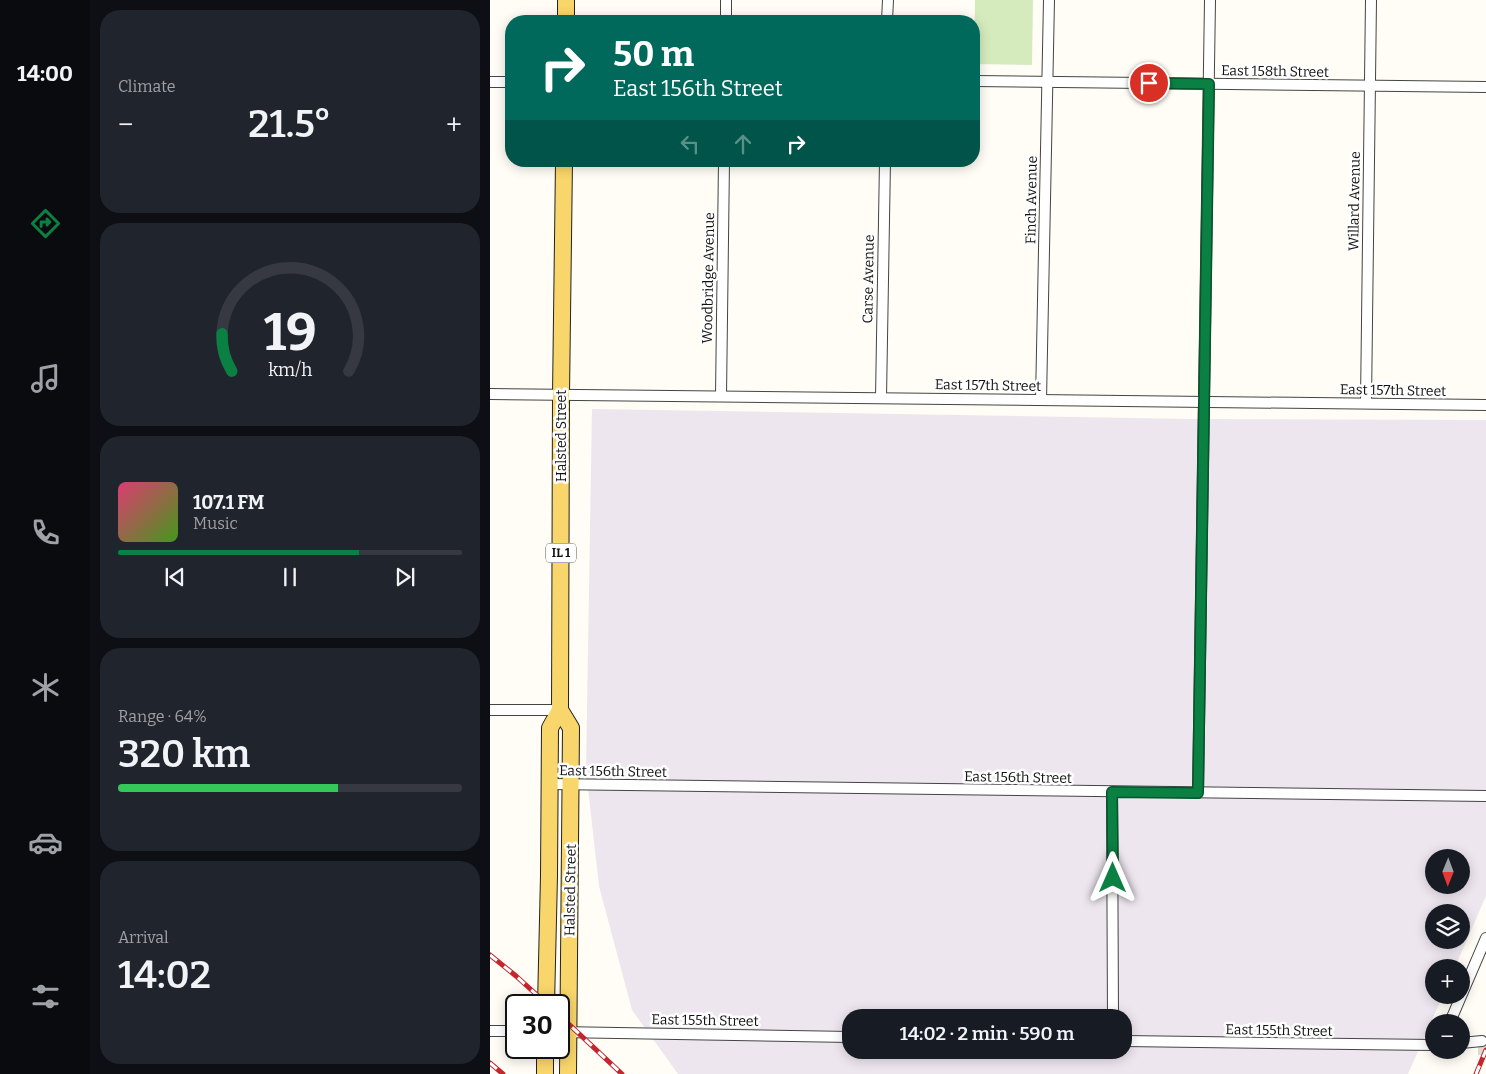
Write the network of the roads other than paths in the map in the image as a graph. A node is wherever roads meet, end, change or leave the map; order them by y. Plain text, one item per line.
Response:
1 (566, 0) edge
2 (726, 0) edge
3 (888, 0) edge
4 (1049, 0) edge
5 (1210, 0) edge
6 (1371, 0) edge
7 (566, 15) edge
8 (726, 15) edge
9 (887, 15) edge
10 (980, 81) edge
11 (490, 82) edge
12 (505, 82) edge
13 (1047, 82) junction
14 (1209, 84) junction
15 (1370, 85) junction
16 (1486, 87) edge
17 (564, 167) edge
18 (724, 167) edge
19 (884, 167) edge
20 (490, 394) edge
21 (561, 396) junction
22 (721, 396) junction
23 (881, 398) junction
24 (1041, 400) junction
25 (1204, 402) junction
26 (1366, 402) junction
27 (1486, 405) edge
28 (490, 710) edge
29 (560, 710) junction
30 (550, 784) junction
31 (571, 784) junction
32 (1112, 792) junction
33 (1198, 793) junction
34 (1486, 796) edge
35 (1486, 938) edge
36 (546, 994) edge
37 (564, 994) edge
38 (1113, 1009) edge
39 (1453, 1014) edge
40 (490, 1031) edge
41 (505, 1032) edge
42 (570, 1032) edge
43 (842, 1037) edge
44 (1132, 1041) edge
45 (1470, 1044) edge
46 (1425, 1045) edge
47 (1470, 1047) edge
48 (545, 1059) edge
49 (566, 1059) edge
50 (545, 1074) edge
51 (568, 1074) edge

1 - 7 main road
2 - 8 street
3 - 9 street
4 - 13 street, Finch Avenue
5 - 14 street
6 - 15 street, Willard Avenue
10 - 13 street, East 158th Street
11 - 12 street
13 - 14 street, East 158th Street
13 - 24 street, Finch Avenue
14 - 15 street, East 158th Street
14 - 25 street
15 - 16 street, East 158th Street
15 - 26 street, Willard Avenue
17 - 21 main road, Halsted Street / IL 1
18 - 22 street, Woodbridge Avenue
19 - 23 street, Carse Avenue
20 - 21 street, East 157th Street
21 - 22 street, East 157th Street
21 - 29 main road, Halsted Street / IL 1
22 - 23 street, East 157th Street
23 - 24 street, East 157th Street
24 - 25 street, East 157th Street
25 - 26 street, East 157th Street
25 - 33 street
26 - 27 street, East 157th Street
28 - 29 street
29 - 30 main road, Halsted Street / IL 1
29 - 31 main road, Halsted Street / IL 1
30 - 31 street, East 156th Street
30 - 36 main road, Halsted Street / IL 1
31 - 32 street, East 156th Street
31 - 37 main road, Halsted Street / IL 1
32 - 33 street, East 156th Street
32 - 38 street
33 - 34 street, East 156th Street
35 - 39 street
40 - 41 street
42 - 43 street, East 155th Street
44 - 46 street, East 155th Street
45 - 47 street
48 - 50 main road
49 - 51 main road, Halsted Street / IL 1

